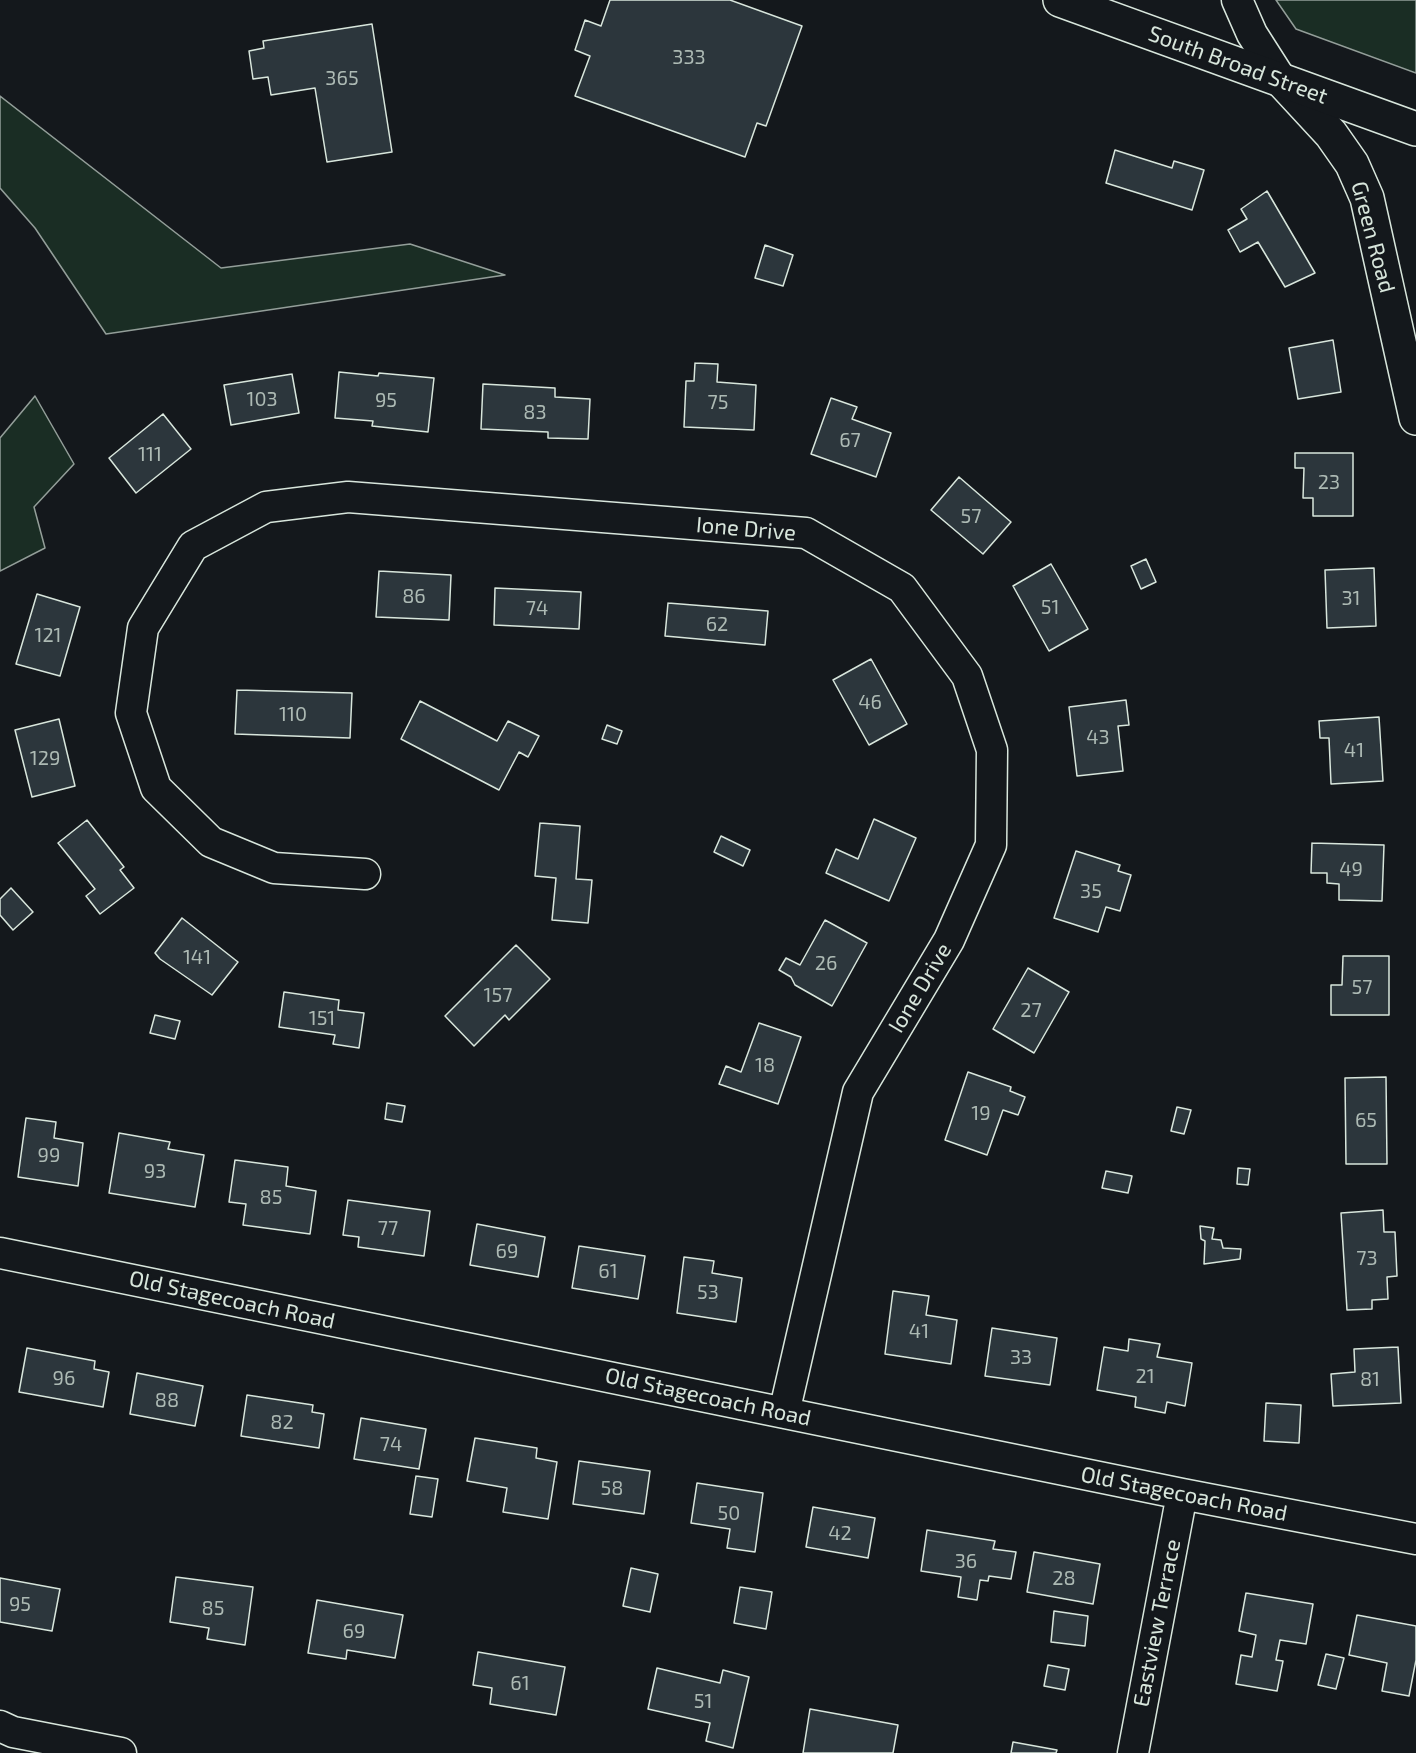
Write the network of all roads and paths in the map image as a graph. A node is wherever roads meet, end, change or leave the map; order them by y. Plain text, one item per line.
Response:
1 (1060, 0) edge
2 (1237, 0) edge
3 (1282, 81) junction
4 (1416, 129) edge
5 (1416, 418) edge
6 (365, 874) dead end
7 (0, 1253) edge
8 (784, 1413) junction
9 (1182, 1494) junction
10 (1416, 1539) edge
11 (0, 1726) edge
12 (121, 1753) edge
13 (1133, 1753) edge

1 - 3 main road, South Broad Street
2 - 3 street
3 - 4 main road, South Broad Street
3 - 5 main road, Green Road
6 - 8 street, Ione Drive
7 - 8 street, Old Stagecoach Road
8 - 9 street, Old Stagecoach Road
9 - 10 street, Old Stagecoach Road
9 - 13 street, Eastview Terrace
11 - 12 street

